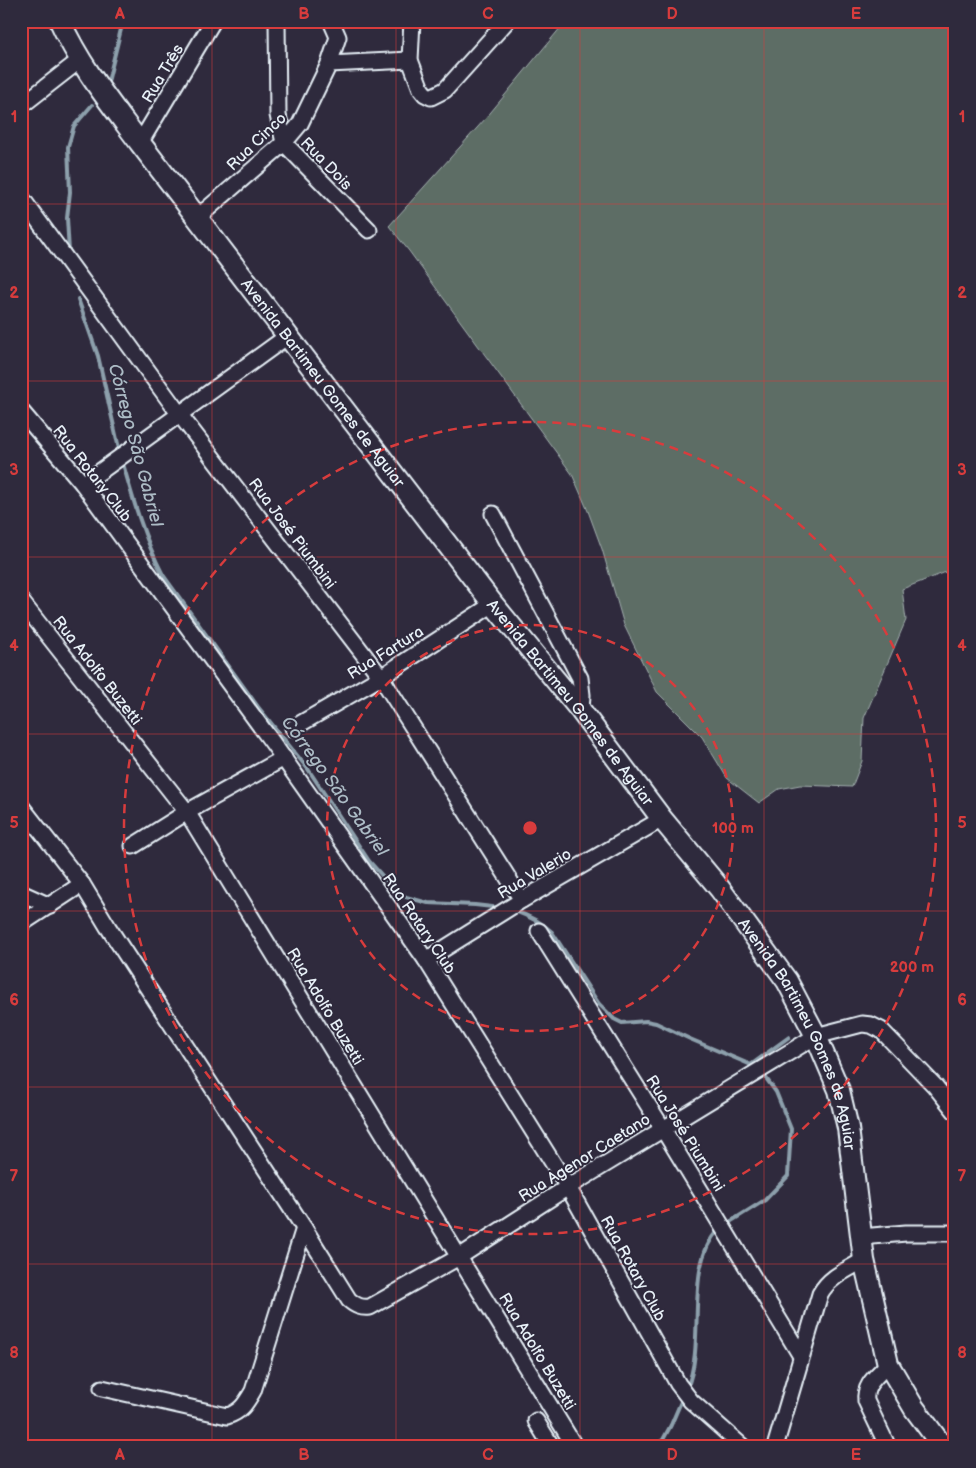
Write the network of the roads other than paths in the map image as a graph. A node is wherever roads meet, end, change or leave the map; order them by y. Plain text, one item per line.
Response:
1 (60, 21) edge
2 (213, 21) edge
3 (277, 21) edge
4 (331, 21) edge
5 (343, 21) edge
6 (412, 21) edge
7 (507, 21) edge
8 (338, 37) junction
9 (410, 60) junction
10 (329, 64) junction
11 (89, 73) junction
12 (21, 106) edge
13 (140, 143) junction
14 (284, 143) junction
15 (21, 197) edge
16 (198, 217) junction
17 (369, 230) dead end
18 (289, 336) junction
19 (21, 411) edge
20 (180, 415) junction
21 (83, 484) junction
22 (493, 514) dead end
23 (21, 601) edge
24 (493, 604) junction
25 (381, 677) junction
26 (581, 711) junction
27 (294, 728) dead end
28 (284, 758) junction
29 (21, 806) edge
30 (188, 812) junction
31 (662, 819) junction
32 (27, 822) edge
33 (133, 846) dead end
34 (82, 884) junction
35 (21, 893) edge
36 (514, 905) junction
37 (50, 906) junction
38 (21, 924) edge
39 (538, 931) dead end
40 (426, 960) junction
41 (816, 1036) junction
42 (955, 1111) edge
43 (663, 1129) junction
44 (568, 1187) junction
45 (304, 1228) junction
46 (955, 1233) edge
47 (861, 1237) junction
48 (459, 1257) junction
49 (864, 1260) junction
50 (801, 1356) junction
51 (888, 1364) junction
52 (102, 1388) dead end
53 (536, 1421) dead end
54 (552, 1447) edge
55 (576, 1447) edge
56 (743, 1447) edge
57 (775, 1447) edge
58 (888, 1447) edge
59 (943, 1447) edge

1 - 11 main road, Avenida Bartimeu Gomes de Aguiar
2 - 13 street, Rua Três
3 - 14 street, Rua Dois
4 - 8 street
5 - 8 street, Rua Cinco
6 - 9 street
7 - 9 street
8 - 10 street, Rua Cinco
9 - 10 street
10 - 14 street, Rua Cinco
11 - 12 street
11 - 13 main road, Avenida Bartimeu Gomes de Aguiar
13 - 16 main road, Avenida Bartimeu Gomes de Aguiar
14 - 16 street, Rua Cinco
14 - 17 street, Rua Dois
15 - 20 street, Rua José Piumbini
16 - 18 main road, Avenida Bartimeu Gomes de Aguiar
18 - 20 street
18 - 24 main road, Avenida Bartimeu Gomes de Aguiar
19 - 21 street, Rua Rotary Club
20 - 21 street
20 - 25 street, Rua José Piumbini
21 - 28 street, Rua Rotary Club
22 - 26 street
23 - 30 street, Rua Adolfo Buzetti
24 - 25 street, Rua Fartura
24 - 26 main road, Avenida Bartimeu Gomes de Aguiar
25 - 27 street, Rua Fartura
25 - 36 street, Rua José Piumbini
26 - 31 main road, Avenida Bartimeu Gomes de Aguiar
28 - 30 street
28 - 40 street, Rua Rotary Club
29 - 32 street
30 - 33 street
30 - 48 street, Rua Adolfo Buzetti
31 - 36 street, Rua Valerio
31 - 41 main road, Avenida Bartimeu Gomes de Aguiar
32 - 34 street
34 - 37 street
34 - 45 street
35 - 37 street
36 - 40 street, Rua Valerio
37 - 38 street
39 - 43 street, Rua José Piumbini
40 - 44 street, Rua Rotary Club
41 - 42 street, Rua Agenor Caetano
41 - 43 street, Rua Agenor Caetano
41 - 47 main road, Avenida Bartimeu Gomes de Aguiar
43 - 44 street, Rua Agenor Caetano
43 - 50 street, Rua José Piumbini
44 - 48 street, Rua Agenor Caetano
44 - 56 street, Rua Rotary Club
45 - 48 street, Rua Agenor Caetano
45 - 52 street
46 - 47 street
47 - 49 main road, Avenida Bartimeu Gomes de Aguiar
48 - 55 street, Rua Adolfo Buzetti
49 - 50 street
49 - 51 main road, Avenida Bartimeu Gomes de Aguiar
50 - 57 street
51 - 58 street
51 - 59 main road, Avenida Bartimeu Gomes de Aguiar
53 - 54 street

